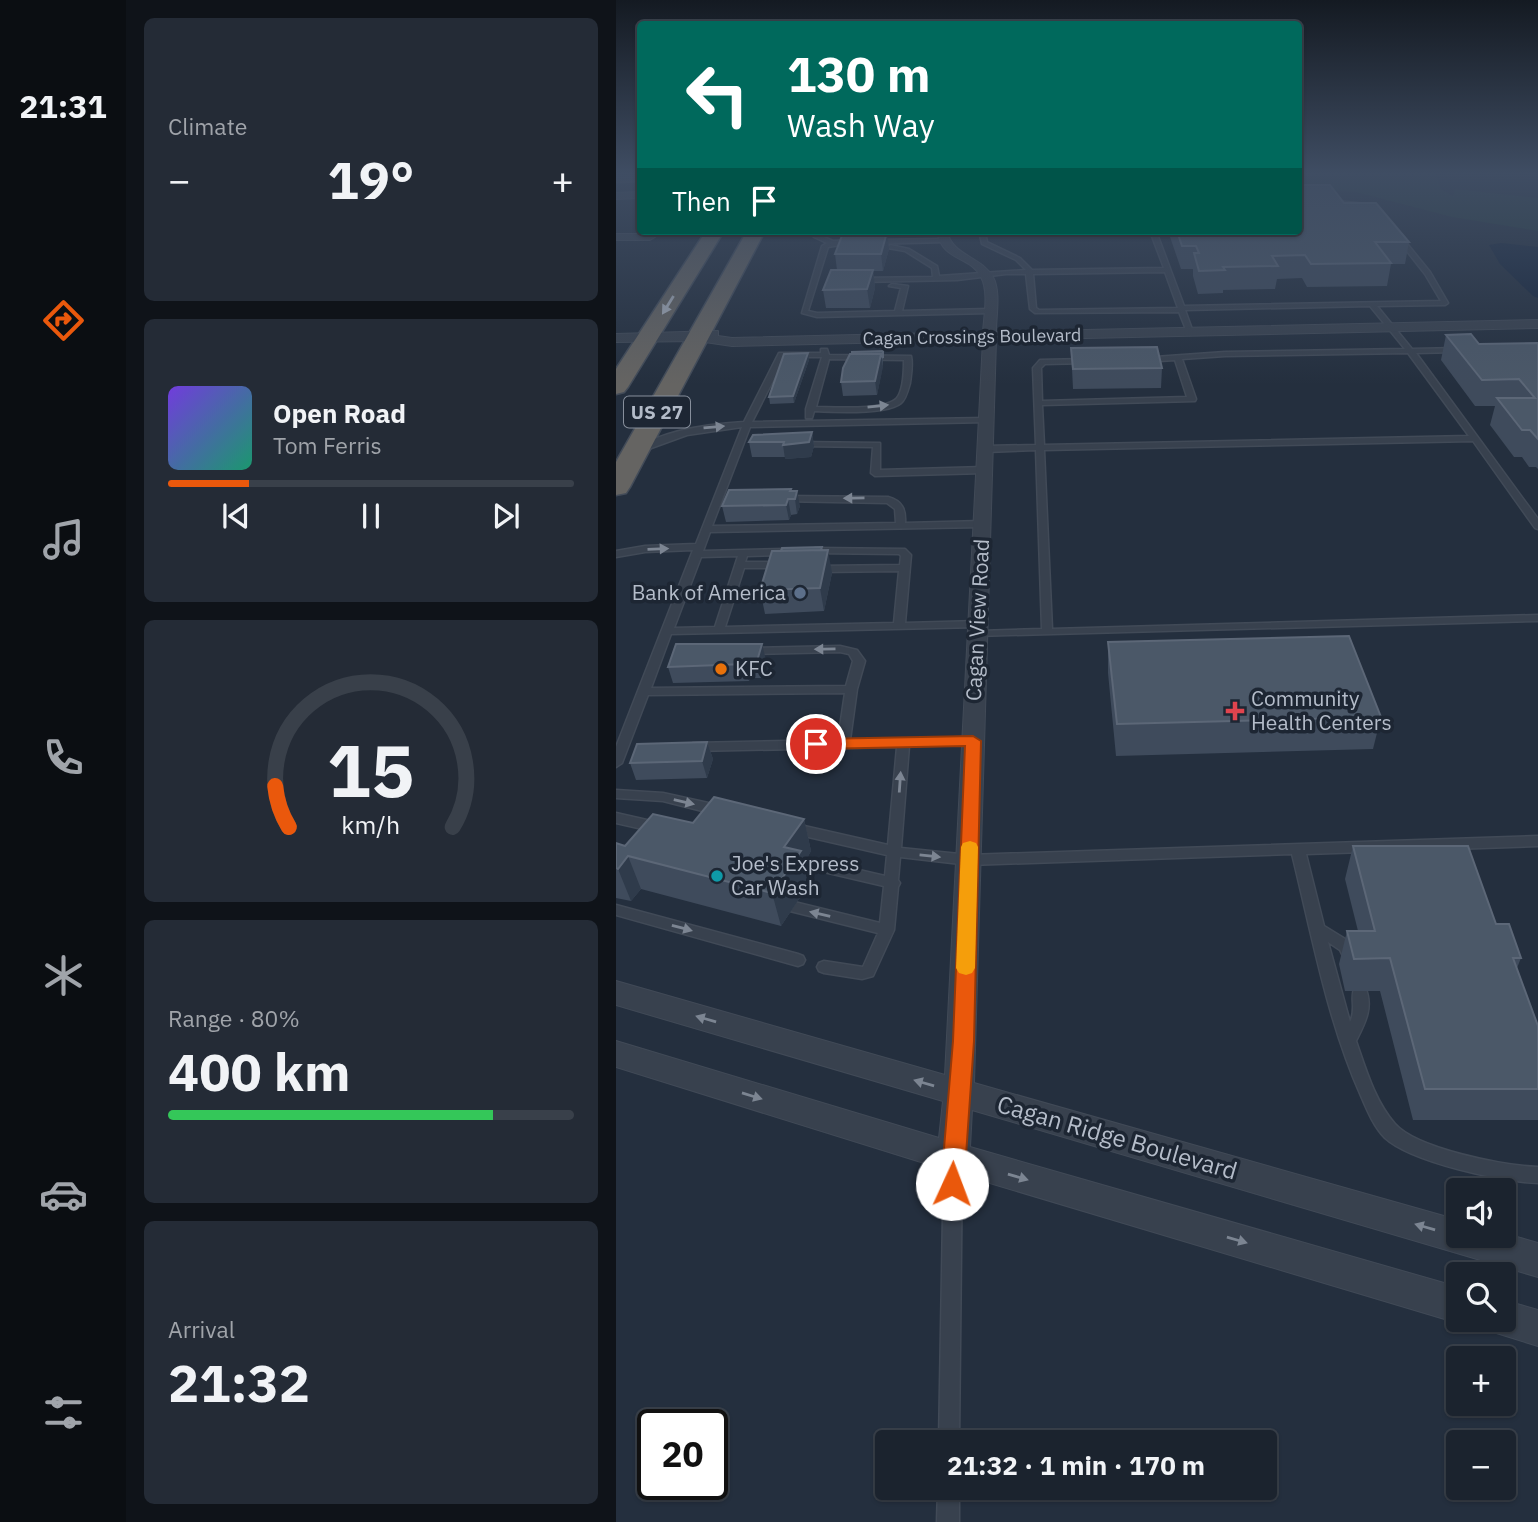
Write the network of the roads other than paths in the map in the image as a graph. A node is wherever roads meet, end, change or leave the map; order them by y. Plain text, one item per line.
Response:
1 (707, 243) edge
2 (749, 243) edge
3 (832, 243) edge
4 (947, 243) edge
5 (984, 243) edge
6 (1157, 243) edge
7 (1404, 243) edge
8 (891, 247) joint
9 (824, 248) junction
10 (1167, 270) junction
11 (1031, 271) junction
12 (987, 274) junction
13 (936, 279) junction
14 (824, 283) edge
15 (811, 284) junction
16 (1372, 305) junction
17 (1182, 309) junction
18 (898, 313) junction
19 (1538, 324) edge
20 (989, 325) junction
21 (1388, 326) junction
22 (1189, 329) junction
23 (698, 337) junction
24 (616, 338) edge
25 (648, 338) junction
26 (827, 340) junction
27 (1470, 350) edge
28 (1411, 351) junction
29 (824, 358) junction
30 (1139, 360) edge
31 (1180, 360) junction
32 (853, 361) edge
33 (884, 361) edge
34 (1099, 361) edge
35 (909, 363) junction
36 (616, 387) edge
37 (1038, 402) junction
38 (810, 409) junction
39 (987, 420) junction
40 (807, 423) junction
41 (747, 424) junction
42 (1476, 438) junction
43 (794, 444) edge
44 (1039, 448) junction
45 (636, 451) junction
46 (985, 460) junction
47 (875, 473) joint
48 (616, 487) edge
49 (718, 500) junction
50 (732, 500) edge
51 (774, 500) edge
52 (982, 524) junction
53 (900, 526) junction
54 (1538, 526) edge
55 (707, 529) junction
56 (699, 551) junction
57 (791, 552) edge
58 (804, 552) edge
59 (616, 554) edge
60 (905, 561) junction
61 (740, 562) junction
62 (821, 564) edge
63 (780, 565) edge
64 (1538, 618) edge
65 (899, 626) junction
66 (979, 629) junction
67 (719, 630) junction
68 (668, 631) junction
69 (1047, 632) junction
70 (729, 652) edge
71 (659, 653) junction
72 (673, 653) edge
73 (851, 689) junction
74 (644, 692) junction
75 (973, 741) junction
76 (903, 742) junction
77 (843, 744) junction
78 (678, 747) edge
79 (636, 748) edge
80 (619, 749) edge
81 (616, 763) edge
82 (616, 794) edge
83 (740, 816) edge
84 (616, 818) edge
85 (779, 825) edge
86 (678, 832) edge
87 (1538, 841) edge
88 (1298, 850) junction
89 (895, 852) junction
90 (779, 856) edge
91 (969, 860) junction
92 (893, 883) junction
93 (766, 900) edge
94 (616, 909) edge
95 (887, 930) junction
96 (1320, 930) junction
97 (798, 960) dead end
98 (1353, 964) edge
99 (824, 967) dead end
100 (1360, 991) dead end
101 (616, 993) edge
102 (1349, 1040) junction
103 (616, 1054) edge
104 (959, 1093) junction
105 (953, 1157) junction
106 (1538, 1175) edge
107 (1538, 1260) edge
108 (1446, 1301) edge
109 (1516, 1322) edge
110 (1538, 1328) edge
111 (949, 1430) edge
112 (949, 1500) edge
113 (948, 1522) edge

1 -> 25 highway, US 27
2 - 23 highway, US 27
3 - 9 lane
4 - 12 street
5 - 11 lane
6 - 10 lane
7 - 16 lane
8 - 9 lane
8 - 13 lane
9 - 15 lane
10 - 11 lane
10 - 17 lane
11 - 12 lane
11 - 17 lane
12 - 13 lane
12 - 20 street, Cagan View Road
13 - 18 lane
14 - 15 lane
15 - 18 lane
16 - 17 lane
16 - 21 lane
17 - 22 lane
18 - 20 lane
19 - 21 street, Cagan Crossings Boulevard
20 - 22 street, Cagan Crossings Boulevard
20 - 23 street, Cagan Crossings Boulevard
20 - 26 street, Cagan Crossings Boulevard
20 - 39 street, Cagan View Road
21 - 22 street, Cagan Crossings Boulevard
21 - 28 lane
23 - 25 street
23 - 26 street, Cagan Crossings Boulevard
23 - 45 highway, US 27
24 - 25 street
25 - 36 highway, US 27
26 - 29 lane
27 - 28 lane
28 - 31 lane
28 - 42 lane
29 - 32 lane
29 - 35 lane
29 - 38 lane
29 - 41 lane
30 - 31 lane
31 - 37 lane
33 - 35 lane
34 - 37 lane
38 -> 35 lane
37 - 44 lane
38 - 40 lane
39 - 40 lane
39 - 46 street, Cagan View Road
40 - 41 lane
45 -> 41 lane
41 - 49 lane
42 - 44 lane
42 - 54 lane
43 - 47 lane
44 - 46 lane
44 - 69 lane
45 - 48 highway, US 27
46 - 47 lane
46 - 52 street, Cagan View Road
49 - 50 lane
49 - 55 lane
53 -> 51 lane
52 - 53 lane
52 - 66 street, Cagan View Road
53 - 55 lane
55 - 56 lane
59 -> 56 lane
56 - 61 lane
56 - 68 lane
57 - 61 lane
58 - 60 lane
60 - 62 lane
60 - 65 lane
61 - 63 lane
61 - 67 lane
64 - 69 lane
65 - 66 lane
65 - 67 lane
66 - 69 lane
66 - 75 street, Cagan View Road
67 - 68 lane
68 - 71 lane
73 -> 70 lane
71 - 72 lane
71 - 74 lane
73 - 74 lane
73 - 77 lane
74 - 80 lane
75 - 76 lane
75 - 91 street, Cagan View Road
76 - 77 lane
89 -> 76 lane
77 - 78 lane
79 - 80 lane
80 - 81 lane
82 -> 83 lane
84 - 86 lane
85 - 89 lane
87 - 88 lane
88 - 91 lane
88 - 96 lane
89 -> 91 lane
89 - 92 lane
90 - 92 lane
91 - 104 street, Cagan View Road
92 - 95 lane
95 -> 93 lane
94 -> 97 lane
95 - 99 lane
96 - 98 lane
96 - 102 lane
100 - 102 lane
104 -> 101 street, Cagan Ridge Boulevard
102 - 106 lane
103 -> 105 street
104 - 105 street, Cagan View Road
107 -> 104 street, Cagan Ridge Boulevard
105 -> 108 street
105 - 111 lane
109 - 110 street
112 - 113 lane

